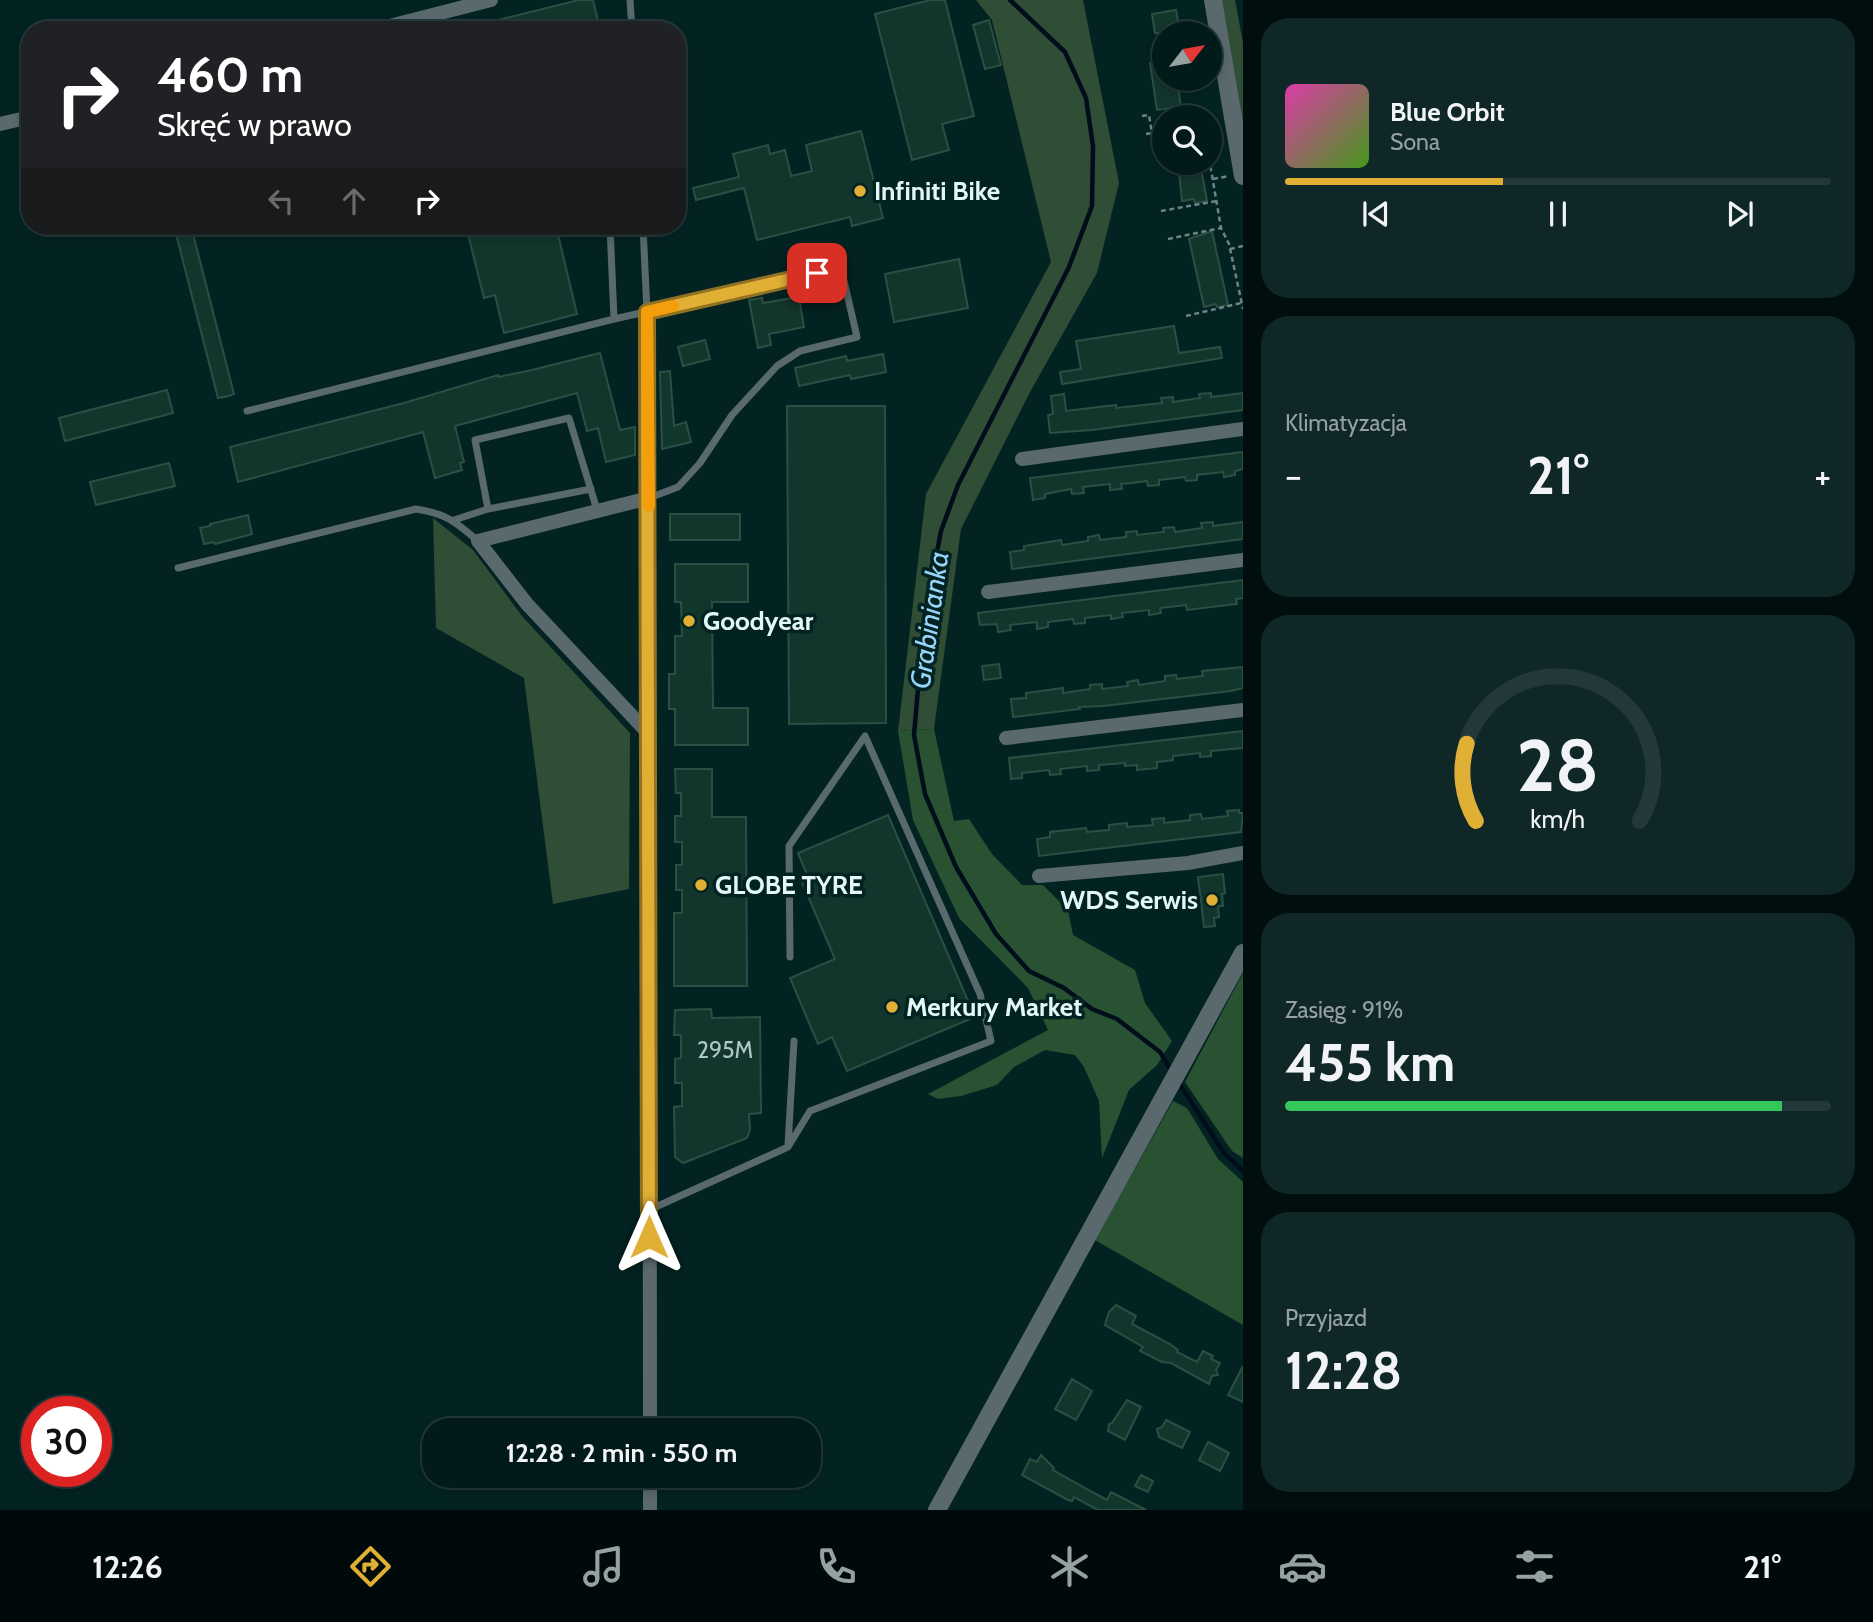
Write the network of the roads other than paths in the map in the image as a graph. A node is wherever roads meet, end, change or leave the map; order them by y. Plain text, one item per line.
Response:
1 (491, 0) edge
2 (630, 0) edge
3 (1213, 0) edge
4 (409, 21) edge
5 (631, 21) edge
6 (21, 119) edge
7 (0, 124) edge
8 (1236, 176) edge
9 (610, 235) edge
10 (643, 235) edge
11 (647, 312) junction
12 (614, 319) junction
13 (247, 411) dead end
14 (1243, 429) edge
15 (1022, 459) dead end
16 (590, 489) junction
17 (649, 498) junction
18 (488, 509) junction
19 (597, 510) junction
20 (454, 520) junction
21 (478, 541) junction
22 (1243, 560) edge
23 (178, 568) dead end
24 (988, 592) dead end
25 (1243, 710) edge
26 (649, 734) junction
27 (1006, 738) dead end
28 (1243, 853) edge
29 (1040, 876) dead end
30 (1243, 953) edge
31 (790, 957) dead end
32 (794, 1041) dead end
33 (788, 1147) junction
34 (649, 1210) junction
35 (650, 1418) edge
36 (650, 1488) edge
37 (650, 1510) edge
38 (937, 1510) edge

1 - 4 street
2 - 5 lane
3 - 8 street
6 - 7 street
9 - 12 lane
10 - 11 lane
11 - 12 lane
11 - 17 lane
11 - 17 lane
12 - 13 lane
14 - 15 street
16 - 18 lane
16 - 18 lane
16 - 19 lane
17 - 19 street
17 - 26 street
18 - 20 lane
19 - 21 street
20 - 21 lane
20 - 23 lane
21 - 26 street
22 - 24 street
25 - 27 street
26 - 34 street
28 - 29 street
30 - 38 street
31 - 33 lane
32 - 33 lane
33 - 34 lane
34 - 35 street
36 - 37 street

